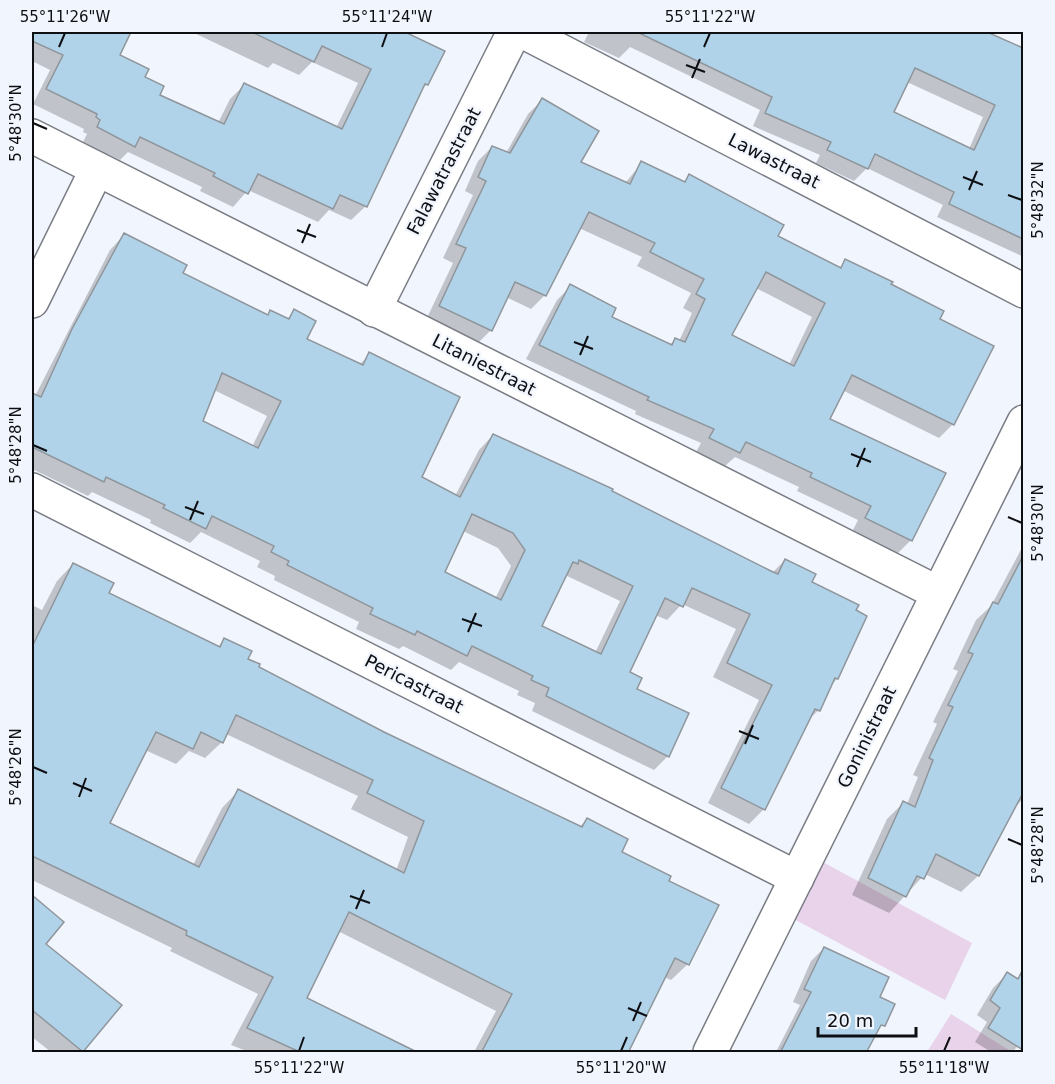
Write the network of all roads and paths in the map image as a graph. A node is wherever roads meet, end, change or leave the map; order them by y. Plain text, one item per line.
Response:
1 (514, 32) edge
2 (524, 32) edge
3 (32, 136) edge
4 (97, 169) junction
5 (1023, 291) edge
6 (32, 301) edge
7 (374, 310) junction
8 (1023, 422) edge
9 (32, 490) edge
10 (938, 593) junction
11 (797, 878) junction
12 (710, 1053) edge

1 - 7 street, Falawatrastraat
2 - 5 street, Lawastraat
3 - 4 street, Litaniestraat
4 - 6 street
4 - 7 street, Litaniestraat
7 - 10 street, Litaniestraat
8 - 10 street, Goninistraat
9 - 11 street, Pericastraat
10 - 11 street, Goninistraat
11 - 12 street, Goninistraat

